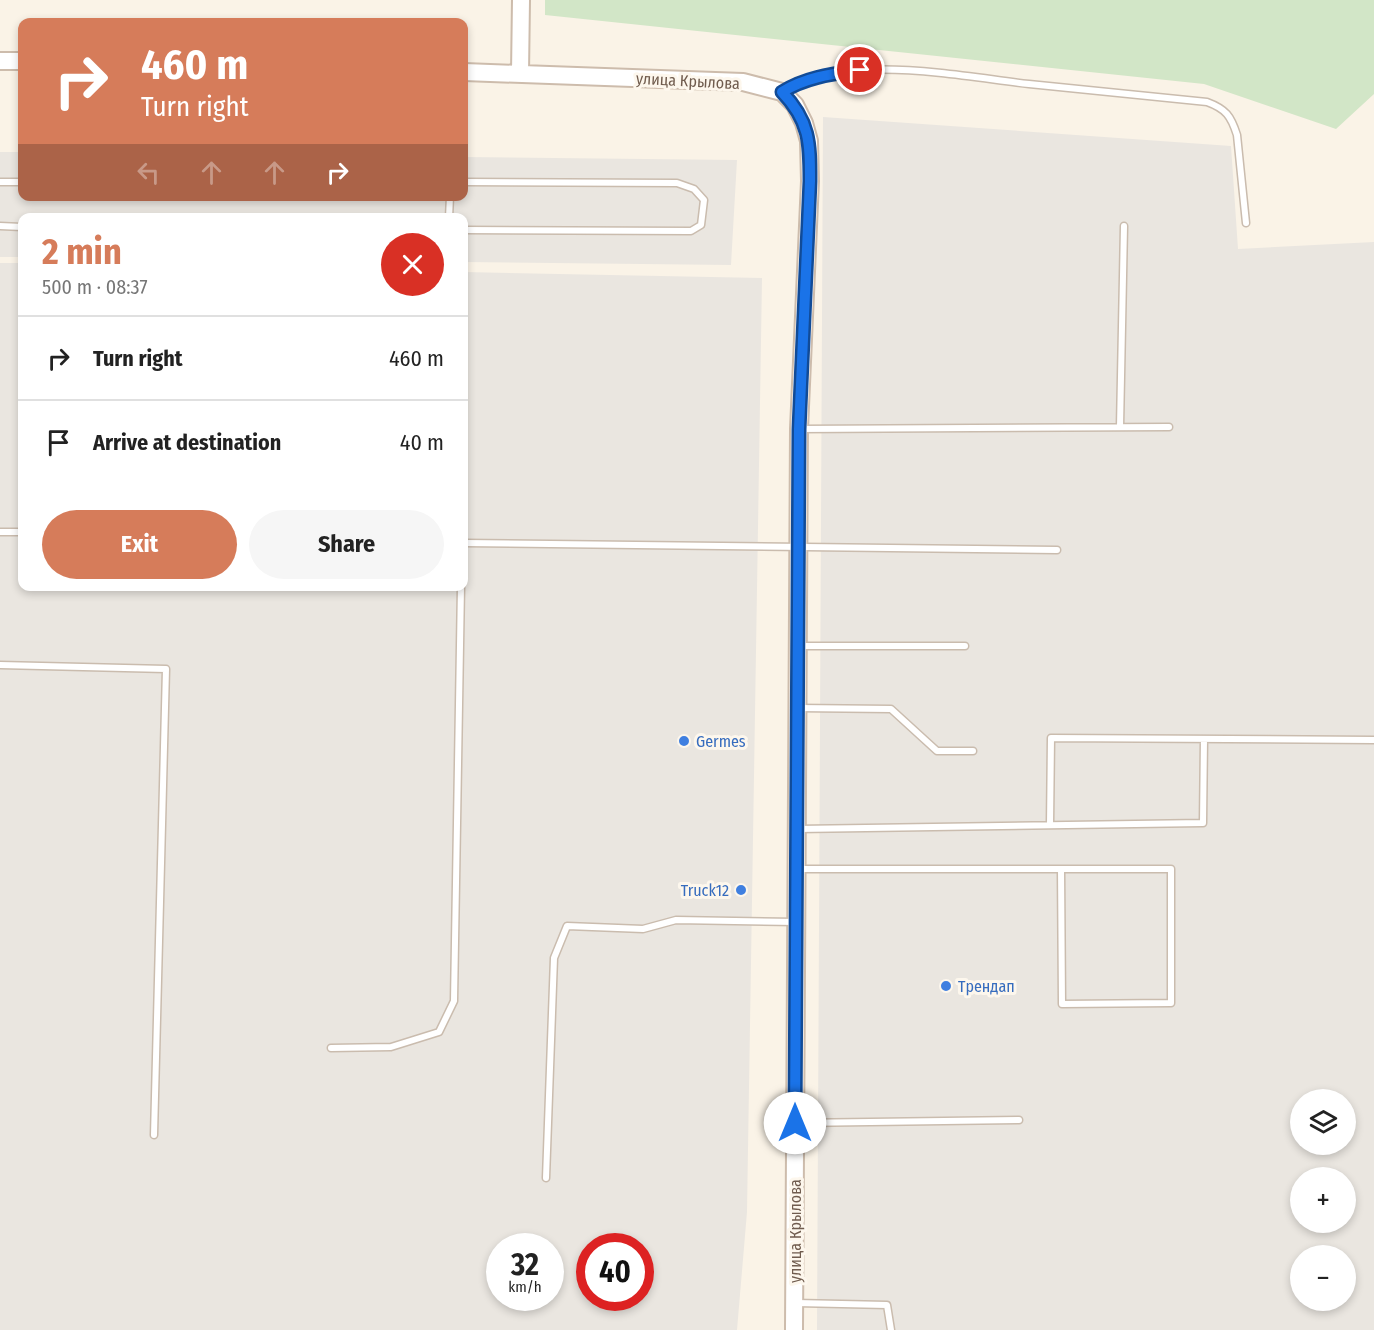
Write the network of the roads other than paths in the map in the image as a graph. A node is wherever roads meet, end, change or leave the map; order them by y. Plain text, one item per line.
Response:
1 (521, 0) edge
2 (0, 61) edge
3 (18, 61) edge
4 (468, 72) edge
5 (520, 73) junction
6 (782, 92) junction
7 (0, 182) edge
8 (18, 182) edge
9 (468, 182) edge
10 (1246, 223) dead end
11 (0, 226) edge
12 (1124, 226) dead end
13 (18, 227) edge
14 (468, 230) edge
15 (1120, 427) junction
16 (1169, 427) dead end
17 (799, 429) junction
18 (0, 532) edge
19 (18, 532) edge
20 (468, 543) edge
21 (798, 548) junction
22 (1057, 550) dead end
23 (461, 591) edge
24 (798, 646) junction
25 (964, 646) dead end
26 (0, 665) edge
27 (798, 708) junction
28 (1204, 739) junction
29 (1374, 740) edge
30 (973, 751) dead end
31 (1050, 825) junction
32 (797, 829) junction
33 (1060, 868) junction
34 (797, 869) junction
35 (796, 922) junction
36 (331, 1048) dead end
37 (1019, 1120) dead end
38 (795, 1123) junction
39 (154, 1135) dead end
40 (546, 1178) dead end
41 (794, 1303) junction
42 (794, 1330) edge
43 (891, 1330) edge

1 - 5 street
2 - 3 street
4 - 5 street, улица Крылова
5 - 6 street, улица Крылова
6 - 10 lane
6 - 17 street, улица Крылова
7 - 8 lane
9 - 14 lane
11 - 13 lane
12 - 15 lane
15 - 16 lane
15 - 17 lane
17 - 21 street, улица Крылова
18 - 19 lane
20 - 21 lane
21 - 22 lane
21 - 24 street, улица Крылова
23 - 36 lane
24 - 25 lane
24 - 27 street, улица Крылова
26 - 39 lane
27 - 30 lane
27 - 32 street, улица Крылова
28 - 29 lane
28 - 31 lane
28 - 31 lane
31 - 32 lane
32 - 34 street, улица Крылова
33 - 33 lane
33 - 34 lane
34 - 35 street, улица Крылова
35 - 38 street, улица Крылова
35 - 40 lane
37 - 38 lane
38 - 41 street, улица Крылова
41 - 42 street, улица Крылова
41 - 43 lane

